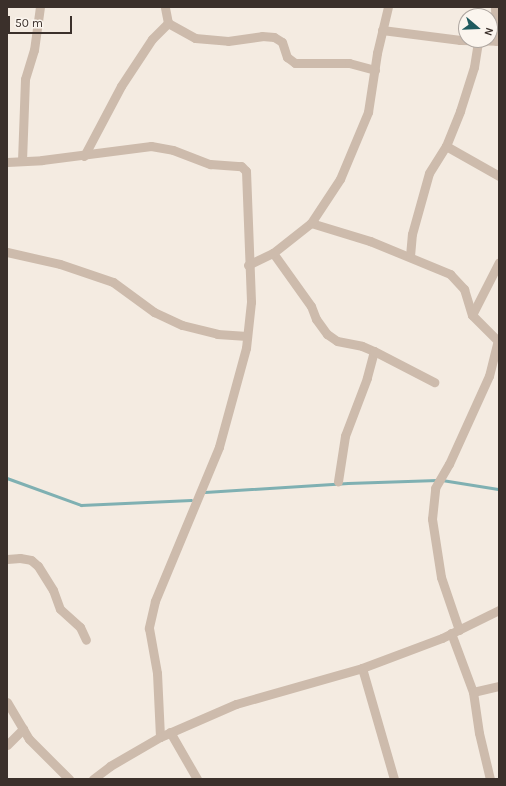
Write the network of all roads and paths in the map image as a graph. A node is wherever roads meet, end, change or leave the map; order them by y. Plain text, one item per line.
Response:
1 (40, 7) edge
2 (165, 7) edge
3 (388, 7) edge
4 (168, 23) junction
5 (382, 30) junction
6 (458, 39) edge
7 (477, 48) edge
8 (375, 70) junction
9 (446, 146) junction
10 (84, 156) junction
11 (22, 161) junction
12 (7, 162) edge
13 (499, 176) edge
14 (311, 223) junction
15 (7, 252) edge
16 (273, 253) junction
17 (410, 256) junction
18 (499, 262) edge
19 (248, 265) junction
20 (472, 315) junction
21 (247, 336) junction
22 (498, 341) edge
23 (374, 351) junction
24 (434, 382) dead end
25 (338, 481) dead end
26 (7, 559) edge
27 (499, 610) edge
28 (455, 631) junction
29 (86, 640) dead end
30 (362, 668) junction
31 (499, 686) edge
32 (473, 692) junction
33 (7, 702) edge
34 (23, 729) junction
35 (170, 732) junction
36 (160, 737) junction
37 (7, 745) edge
38 (69, 779) edge
39 (93, 779) edge
40 (197, 779) edge
41 (394, 779) edge
42 (490, 779) edge

1 - 11 street
2 - 4 street
3 - 5 street
4 - 8 street
4 - 10 street
5 - 6 street
5 - 8 street
7 - 9 street
8 - 14 street
9 - 13 street
9 - 17 street
10 - 11 street
10 - 19 street
11 - 12 street
14 - 16 street
14 - 17 street
15 - 21 street
16 - 19 street
16 - 23 street
17 - 20 street
18 - 20 street
19 - 21 street
20 - 22 street
21 - 36 street
22 - 28 street
23 - 24 street
23 - 25 street
26 - 29 street
27 - 28 street
28 - 30 street
28 - 32 street
30 - 35 street
30 - 41 street
31 - 32 street
32 - 42 street
33 - 34 street
34 - 37 street
34 - 38 street
35 - 36 street
35 - 40 street
36 - 39 street

